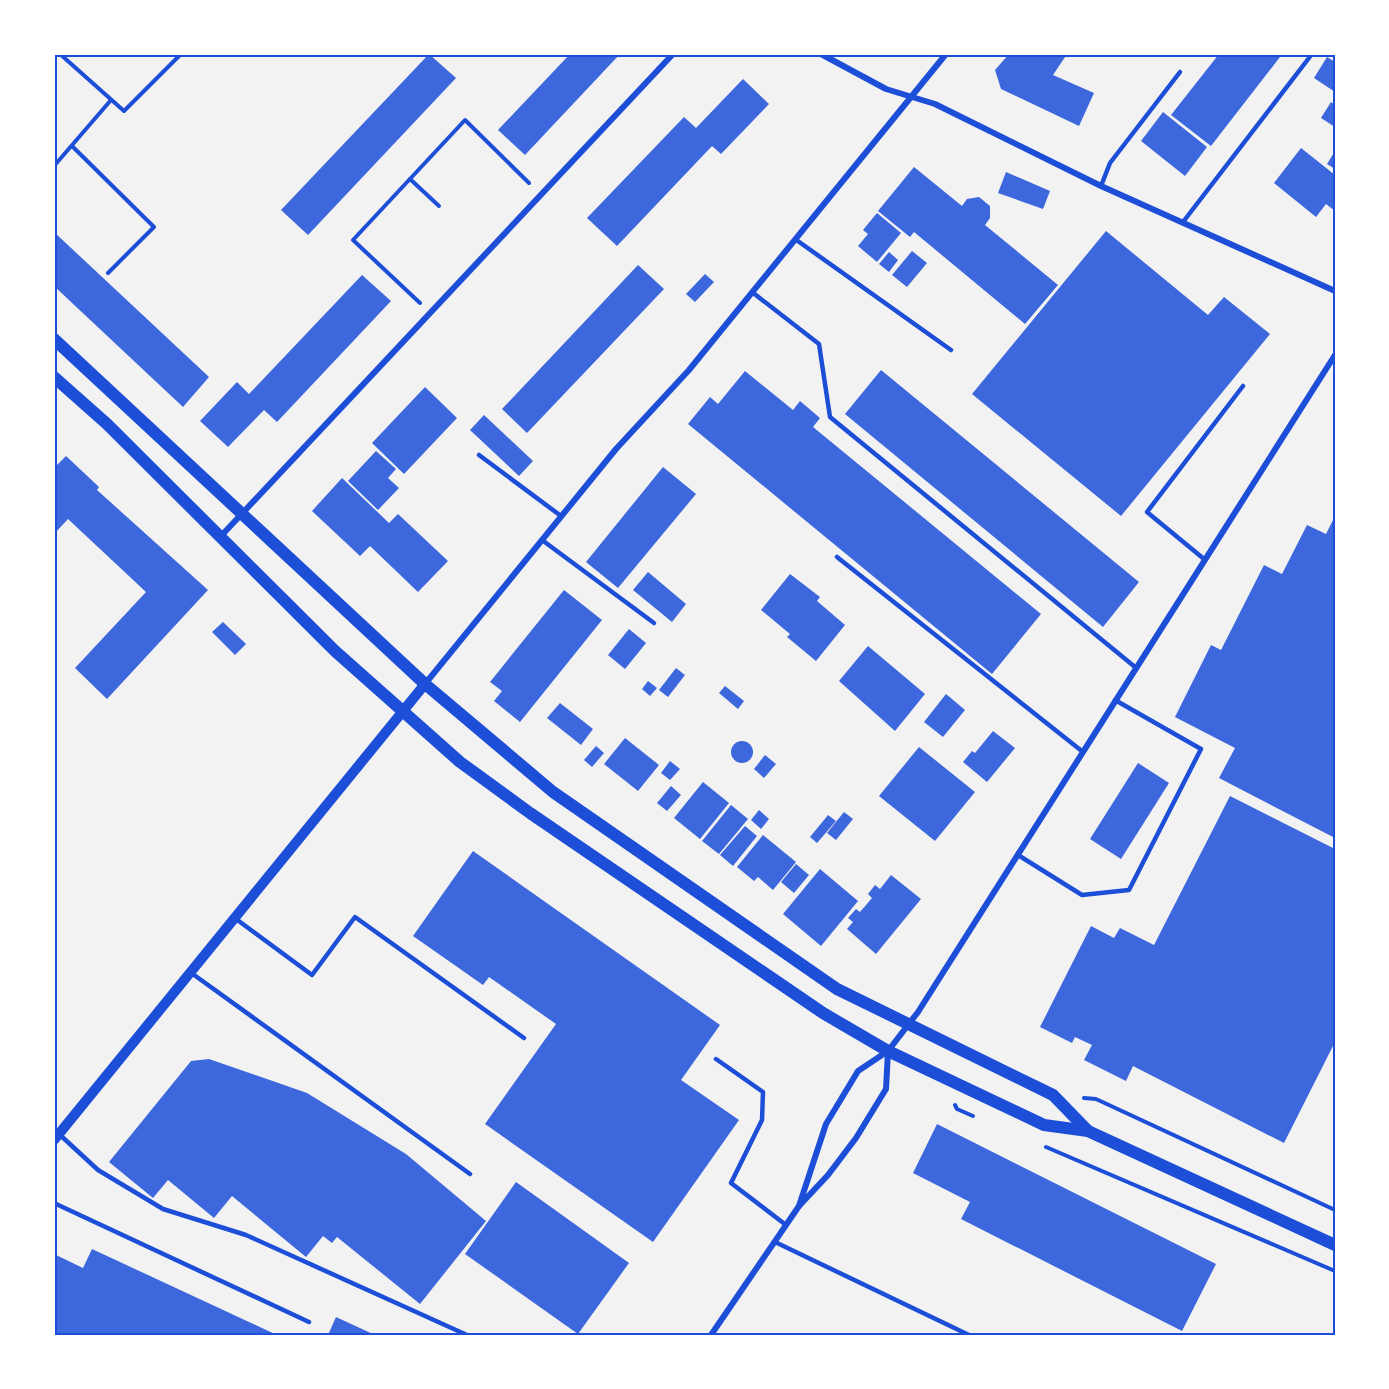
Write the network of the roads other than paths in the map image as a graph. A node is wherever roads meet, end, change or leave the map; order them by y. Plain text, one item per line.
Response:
1 (674, 54) edge
2 (821, 54) edge
3 (946, 54) edge
4 (1312, 54) edge
5 (1180, 72) dead end
6 (911, 97) junction
7 (1101, 186) junction
8 (1184, 222) junction
9 (795, 239) junction
10 (1335, 291) edge
11 (752, 292) junction
12 (54, 339) edge
13 (951, 350) dead end
14 (1335, 354) edge
15 (54, 377) edge
16 (1244, 386) dead end
17 (479, 455) dead end
18 (242, 515) junction
19 (561, 516) junction
20 (221, 536) junction
21 (542, 540) junction
22 (837, 557) dead end
23 (1204, 559) junction
24 (654, 623) dead end
25 (1135, 667) junction
26 (424, 684) junction
27 (1115, 700) junction
28 (402, 711) junction
29 (1083, 752) junction
30 (1018, 855) junction
31 (234, 918) junction
32 (189, 972) junction
33 (909, 1025) junction
34 (524, 1038) dead end
35 (888, 1051) junction
36 (716, 1059) dead end
37 (1088, 1131) junction
38 (57, 1137) edge
39 (470, 1174) dead end
40 (54, 1203) edge
41 (799, 1206) junction
42 (786, 1225) junction
43 (775, 1242) junction
44 (1335, 1245) edge
45 (309, 1322) dead end
46 (467, 1335) edge
47 (711, 1335) edge
48 (969, 1335) edge

1 - 18 street
2 - 6 street
3 - 6 street
4 - 8 lane
5 - 7 lane
6 - 7 street
6 - 9 street
7 - 8 street
8 - 10 street
9 - 11 street
9 - 13 lane
11 - 19 street
11 - 25 lane
12 - 18 main road
14 - 23 street
15 - 20 main road
16 - 23 lane
17 - 19 lane
18 - 20 street
18 - 26 main road
19 - 21 street
20 - 28 main road
21 - 24 lane
21 - 26 street
22 - 29 lane
23 - 25 street
25 - 27 street
26 - 28 street
26 - 33 main road
27 - 29 street
27 - 30 lane
28 - 31 street
28 - 35 main road
29 - 30 street
30 - 33 street
31 - 32 street
31 - 34 lane
32 - 38 street
32 - 39 lane
33 - 35 street
33 - 37 main road
35 - 37 main road
35 - 41 street
35 - 41 street
36 - 42 lane
37 - 44 main road
38 - 46 lane
40 - 45 lane
41 - 42 street
42 - 43 street
43 - 47 street
43 - 48 lane

